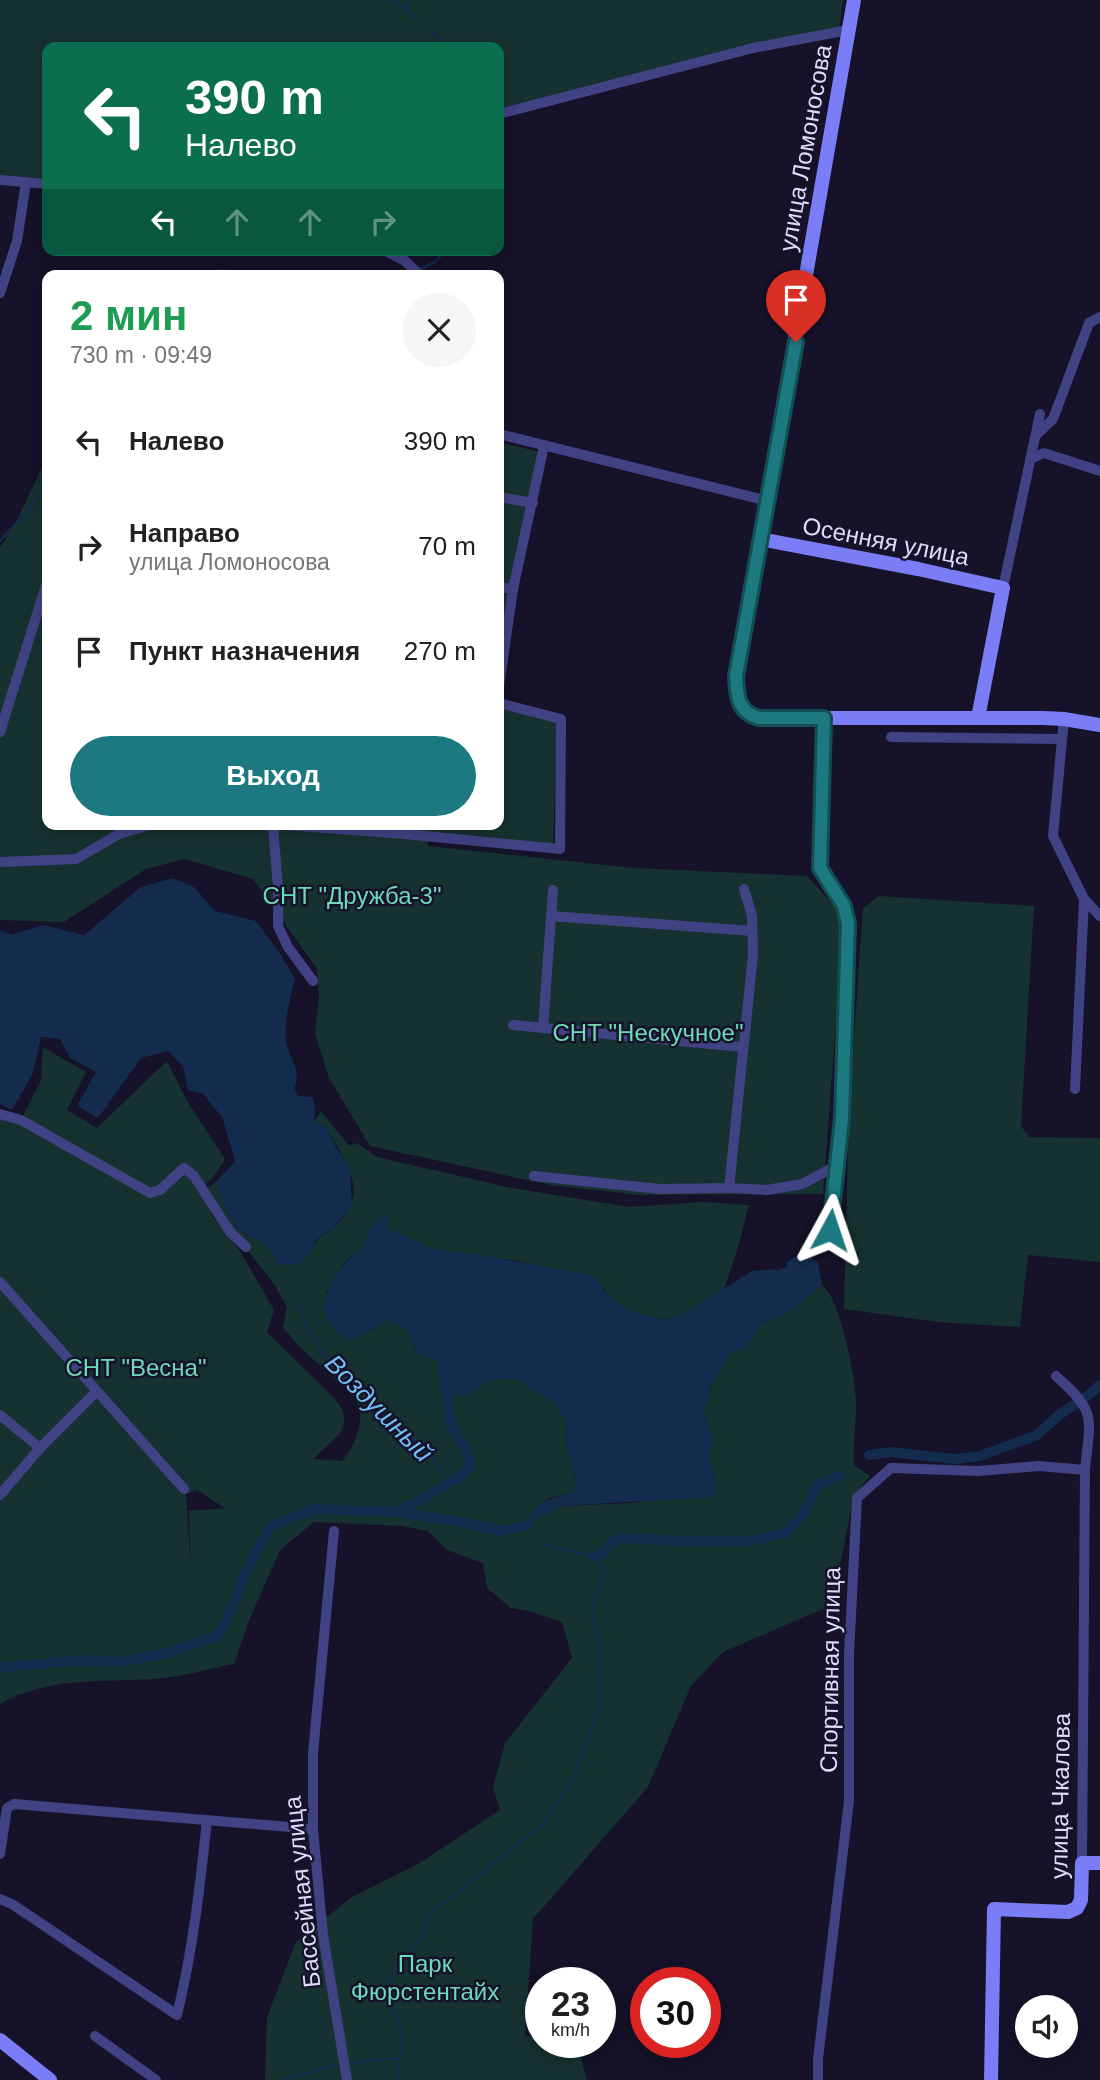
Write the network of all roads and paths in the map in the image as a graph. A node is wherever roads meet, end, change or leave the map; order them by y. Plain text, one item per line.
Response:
1 (854, 0) edge
2 (845, 31) junction
3 (504, 113) edge
4 (0, 180) edge
5 (26, 182) junction
6 (42, 184) edge
7 (395, 256) edge
8 (415, 270) edge
9 (1, 290) edge
10 (1100, 317) edge
11 (1040, 414) dead end
12 (504, 436) edge
13 (1035, 436) junction
14 (544, 446) junction
15 (1030, 459) junction
16 (1100, 471) edge
17 (504, 498) edge
18 (768, 501) junction
19 (533, 503) junction
20 (760, 539) junction
21 (504, 588) edge
22 (1003, 588) junction
23 (513, 589) junction
24 (42, 598) edge
25 (504, 652) edge
26 (504, 704) edge
27 (824, 718) junction
28 (978, 718) junction
29 (1064, 719) junction
30 (1100, 725) edge
31 (0, 732) edge
32 (891, 737) dead end
33 (1062, 739) junction
34 (133, 830) edge
35 (273, 830) edge
36 (413, 830) edge
37 (0, 862) edge
38 (744, 889) dead end
39 (553, 890) dead end
40 (1084, 899) junction
41 (551, 916) junction
42 (1100, 916) edge
43 (752, 931) junction
44 (313, 981) dead end
45 (513, 1025) dead end
46 (543, 1028) junction
47 (742, 1047) junction
48 (1075, 1089) dead end
49 (0, 1114) edge
50 (836, 1166) junction
51 (534, 1176) dead end
52 (729, 1188) junction
53 (830, 1230) dead end
54 (246, 1247) dead end
55 (0, 1282) edge
56 (1056, 1376) dead end
57 (96, 1392) junction
58 (1100, 1411) edge
59 (0, 1415) edge
60 (1089, 1419) junction
61 (40, 1448) junction
62 (1085, 1470) junction
63 (184, 1489) dead end
64 (0, 1495) edge
65 (334, 1531) dead end
66 (207, 1819) junction
67 (313, 1829) junction
68 (0, 1854) edge
69 (1082, 1863) junction
70 (1100, 1863) edge
71 (0, 1899) edge
72 (95, 2036) dead end
73 (0, 2039) edge
74 (50, 2080) edge
75 (156, 2080) edge
76 (347, 2080) edge
77 (818, 2080) edge
78 (991, 2080) edge

1 - 2 main road, улица Ломоносова
2 - 3 street
2 - 18 main road, улица Ломоносова
4 - 5 street
5 - 6 street
5 - 9 street
7 - 8 street
10 - 13 street
11 - 13 street
12 - 14 street
13 - 15 street
14 - 18 street
14 - 19 street
15 - 16 street
15 - 22 street
17 - 19 street
18 - 20 main road, улица Ломоносова
19 - 23 street
20 - 22 main road, Осенняя улица
20 - 27 main road, улица Ломоносова
21 - 23 street
22 - 28 main road
23 - 25 street
24 - 31 street
26 - 36 street
27 - 28 main road
27 - 50 street
28 - 29 main road
29 - 30 main road
29 - 33 street
32 - 33 street
33 - 40 street
34 - 37 street
35 - 44 street
38 - 43 street
39 - 41 street
40 - 42 street
40 - 48 street
41 - 43 street
41 - 46 street
43 - 47 street
45 - 46 street
46 - 47 street
47 - 52 street
49 - 54 street
50 - 52 street
50 - 53 street
51 - 52 street
55 - 57 street
56 - 60 street
57 - 61 street
57 - 63 street
58 - 60 street
59 - 61 street
60 - 62 street, улица Чкалова
61 - 64 street
62 - 69 street, улица Чкалова
62 - 77 street, Спортивная улица
65 - 67 street, Бассейная улица
66 - 67 street
66 - 68 street
66 - 71 street
67 - 76 street, Бассейная улица
69 - 70 main road
69 - 78 main road, улица Чкалова
72 - 75 street
73 - 74 main road

